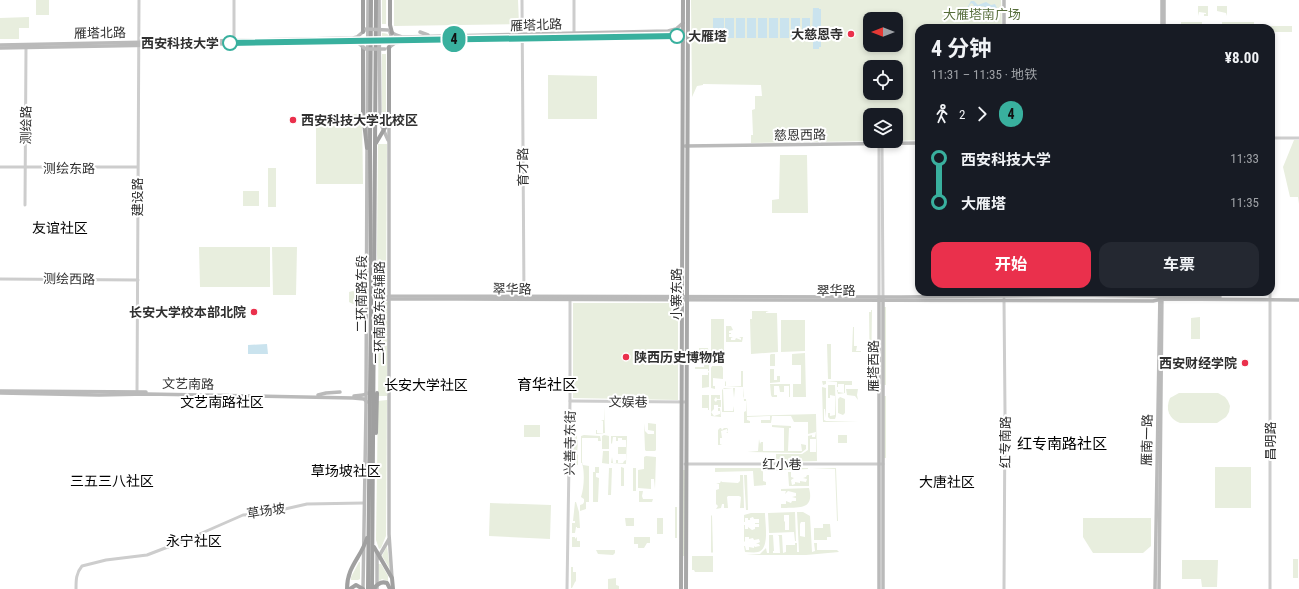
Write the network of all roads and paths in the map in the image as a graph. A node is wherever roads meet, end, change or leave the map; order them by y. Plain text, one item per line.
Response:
1 (139, 0) edge
2 (234, 0) edge
3 (365, 0) edge
4 (371, 0) edge
5 (376, 0) edge
6 (379, 0) edge
7 (389, 0) edge
8 (522, 0) edge
9 (574, 0) edge
10 (683, 0) edge
11 (688, 0) edge
12 (1004, 0) edge
13 (1163, 0) edge
14 (683, 23) junction
15 (1004, 24) edge
16 (1163, 24) edge
17 (388, 30) junction
18 (365, 31) junction
19 (420, 32) dead end
20 (392, 33) junction
21 (574, 33) junction
22 (431, 36) junction
23 (522, 37) junction
24 (234, 42) junction
25 (683, 42) junction
26 (139, 44) junction
27 (0, 45) edge
28 (26, 46) junction
29 (363, 47) junction
30 (0, 48) edge
31 (387, 48) junction
32 (376, 114) junction
33 (389, 121) junction
34 (380, 122) junction
35 (384, 130) junction
36 (1275, 138) edge
37 (1299, 138) edge
38 (903, 143) edge
39 (915, 143) edge
40 (863, 144) edge
41 (389, 145) junction
42 (375, 146) junction
43 (682, 146) junction
44 (687, 146) junction
45 (367, 148) junction
46 (880, 148) edge
47 (0, 167) edge
48 (137, 167) junction
49 (25, 168) junction
50 (25, 205) dead end
51 (374, 256) junction
52 (0, 279) edge
53 (138, 280) junction
54 (377, 292) junction
55 (1161, 296) edge
56 (1004, 297) junction
57 (389, 298) junction
58 (524, 298) junction
59 (570, 298) junction
60 (681, 298) junction
61 (686, 298) junction
62 (881, 298) junction
63 (1270, 299) junction
64 (1299, 299) edge
65 (376, 304) junction
66 (370, 391) junction
67 (0, 392) edge
68 (340, 392) dead end
69 (137, 393) junction
70 (366, 394) junction
71 (318, 395) junction
72 (366, 400) junction
73 (570, 401) junction
74 (681, 402) junction
75 (686, 402) junction
76 (370, 408) junction
77 (681, 464) junction
78 (686, 464) junction
79 (881, 464) junction
80 (364, 503) junction
81 (372, 520) junction
82 (375, 531) junction
83 (369, 532) junction
84 (389, 538) junction
85 (363, 547) junction
86 (374, 547) junction
87 (378, 556) junction
88 (392, 578) junction
89 (374, 588) edge
90 (76, 589) edge
91 (347, 589) edge
92 (350, 589) edge
93 (363, 589) edge
94 (368, 589) edge
95 (391, 589) edge
96 (566, 589) edge
97 (681, 589) edge
98 (686, 589) edge
99 (879, 589) edge
100 (883, 589) edge
101 (1004, 589) edge
102 (1155, 589) edge
103 (1158, 589) edge
104 (1270, 589) edge

1 - 26 street, 建设路
2 - 24 street
3 - 18 highway
3 - 45 main road
4 - 66 highway, 二环南路东段
5 - 32 highway, 二环南路东段
6 - 34 main road
7 - 17 highway
7 - 20 highway
8 - 23 street, 育才路
9 - 21 street
10 - 14 main road, 小寨东路
11 - 44 main road, 小寨东路
12 - 15 main road
13 - 16 main road
14 - 21 main road, 雁塔北路
14 - 25 main road, 小寨东路
17 - 18 main road, bridge
17 - 20 main road, 雁塔北路
17 - 31 main road
18 - 24 main road, 雁塔北路
19 - 22 main road
20 - 22 main road, 雁塔北路
21 - 23 main road, 雁塔北路
22 - 23 main road, 雁塔北路
23 - 25 main road, 雁塔北路
23 - 31 main road, 雁塔北路
23 - 58 street, 育才路
24 - 26 main road, 雁塔北路
24 - 29 main road, 雁塔北路
25 - 43 main road, 小寨东路
26 - 28 main road, 雁塔北路
26 - 48 street, 建设路
27 - 28 main road, 雁塔北路
28 - 30 main road, 雁塔北路
28 - 49 street, 测绘路
29 - 31 main road, 雁塔北路, bridge
29 - 45 highway
31 - 33 highway
31 - 34 highway
32 - 34 main road
32 - 42 highway, 二环南路东段
33 - 35 highway
33 - 41 main road, 二环南路东段辅路
34 - 35 main road
35 - 41 main road
35 - 42 highway
36 - 37 street
38 - 39 main road, 慈恩西路
40 - 44 main road, 慈恩西路
41 - 57 main road, 二环南路东段辅路
42 - 51 highway, 二环南路东段
43 - 44 main road, 慈恩西路
43 - 60 main road, 小寨东路
44 - 61 main road, 小寨东路
45 - 70 main road
46 - 62 street, 雁塔西路
47 - 49 street, 测绘东路
48 - 49 street, 测绘东路
48 - 53 street, 建设路
49 - 50 street, 测绘路
51 - 54 highway
51 - 65 highway, 二环南路东段
52 - 53 street, 测绘西路
53 - 69 street, 建设路
54 - 57 main road, 翠华路
54 - 65 highway
55 - 56 main road, 翠华路
55 - 63 main road, 翠华路
55 - 102 main road, 雁南一路
55 - 103 main road, 雁南一路
56 - 62 main road, 翠华路
56 - 101 street, 红专南路
57 - 58 main road, 翠华路
57 - 65 main road, 翠华路
57 - 84 main road, 二环南路东段辅路
58 - 59 main road, 翠华路
59 - 60 main road, 翠华路
59 - 73 street, 兴善寺东街
60 - 61 main road, 翠华路
60 - 74 main road, 小寨东路
61 - 62 main road, 翠华路
61 - 75 main road, 小寨东路
62 - 79 main road, 雁塔西路
63 - 64 main road, 翠华路
63 - 104 street, 昌明路
65 - 81 highway, 二环南路东段
65 - 82 highway
66 - 70 main road
66 - 76 highway, 二环南路东段
67 - 69 main road, 文艺南路
68 - 71 main road
69 - 71 main road, 文艺南路
69 - 72 main road, 文艺南路
70 - 71 main road, 文艺南路
70 - 72 main road
72 - 76 main road
72 - 80 main road
73 - 74 street, 文娱巷
73 - 96 street, 兴善寺东街
74 - 75 street, 文娱巷
74 - 77 main road, 小寨东路
75 - 78 main road, 小寨东路
76 - 83 highway, 二环南路东段
77 - 78 street, 红小巷
77 - 97 main road, 小寨东路
78 - 79 street, 红小巷
78 - 98 main road, 小寨东路
79 - 99 main road, 雁塔西路
79 - 100 main road, 雁塔西路
80 - 85 main road
80 - 90 street, 草场坡
81 - 82 highway
81 - 89 highway, 二环南路东段
82 - 86 highway
83 - 85 highway
83 - 94 highway, 二环南路东段
84 - 87 main road
84 - 88 main road, 二环南路东段辅路
85 - 91 highway
85 - 93 main road
86 - 87 highway
86 - 89 highway
87 - 88 highway
87 - 89 main road
88 - 95 highway
89 - 95 highway
92 - 93 highway

